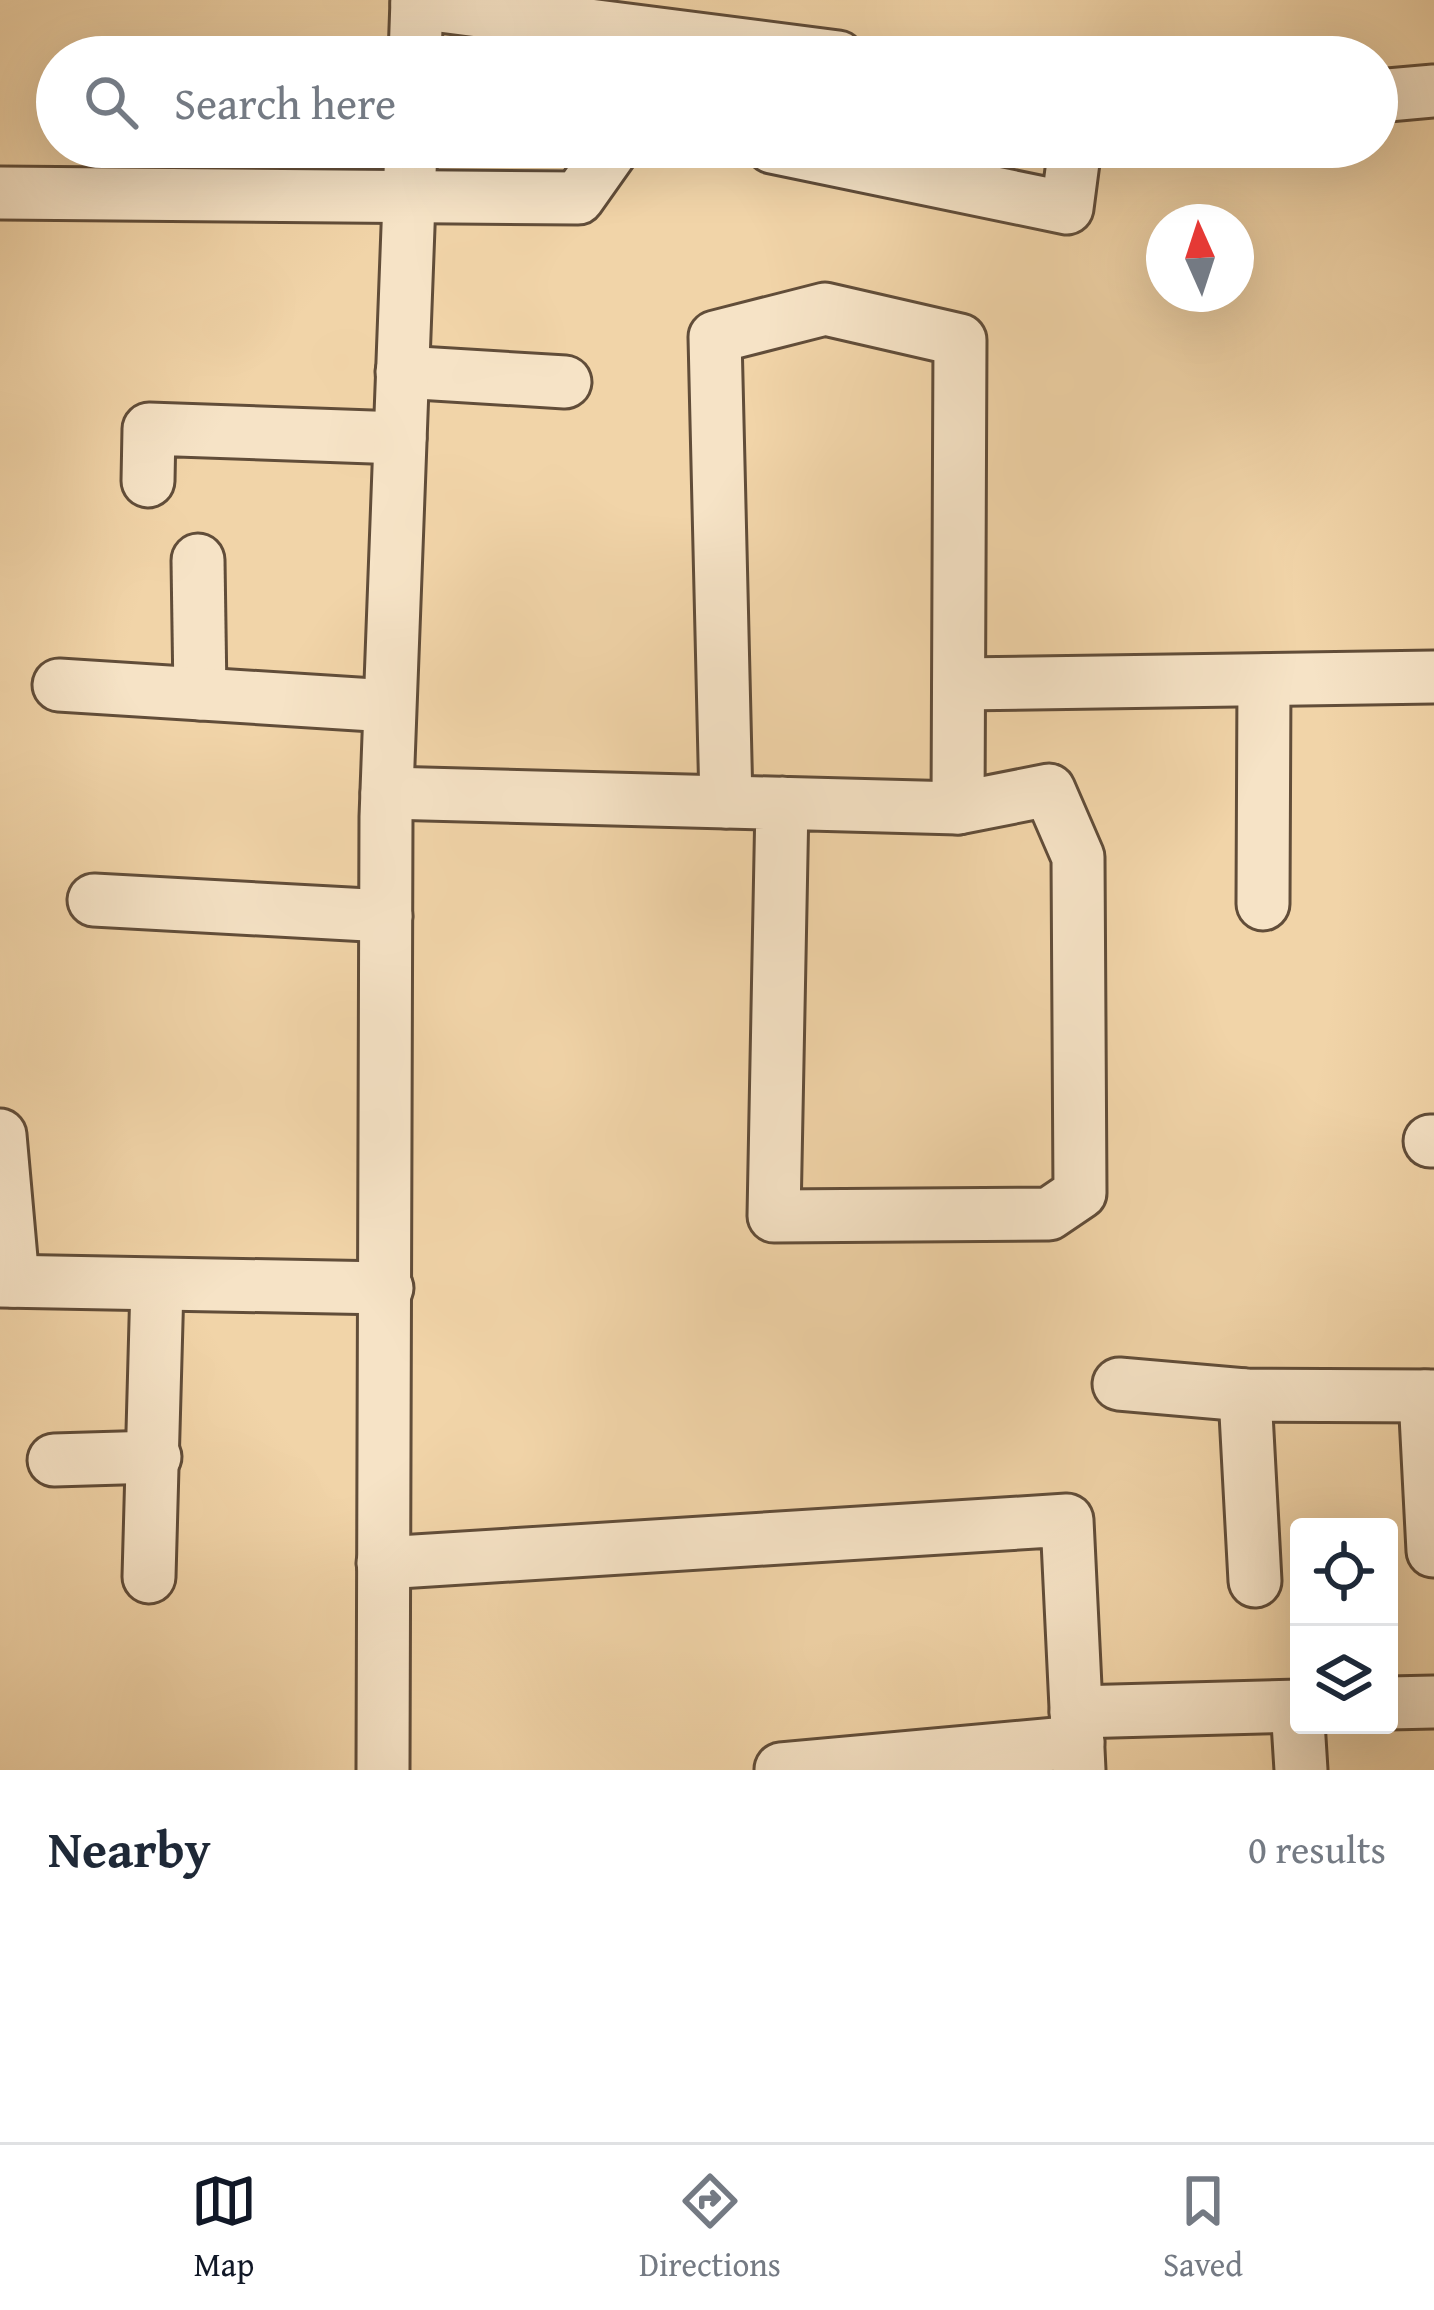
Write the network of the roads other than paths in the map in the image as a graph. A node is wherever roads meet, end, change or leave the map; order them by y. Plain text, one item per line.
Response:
1 (417, 2) edge
2 (621, 15) edge
3 (416, 36) edge
4 (730, 36) edge
5 (1434, 91) edge
6 (1398, 94) edge
7 (599, 168) edge
8 (874, 168) edge
9 (1072, 168) edge
10 (410, 172) edge
11 (0, 193) edge
12 (402, 372) junction
13 (565, 382) dead end
14 (400, 438) junction
15 (148, 481) dead end
16 (198, 560) dead end
17 (1434, 677) edge
18 (1264, 680) junction
19 (959, 684) junction
20 (59, 685) dead end
21 (200, 694) junction
22 (389, 706) junction
23 (387, 793) junction
24 (726, 802) junction
25 (782, 803) junction
26 (958, 808) junction
27 (94, 900) dead end
28 (1263, 904) dead end
29 (386, 916) junction
30 (0, 1135) edge
31 (7, 1281) edge
32 (157, 1285) junction
33 (387, 1288) junction
34 (1119, 1384) dead end
35 (1245, 1395) junction
36 (1430, 1396) edge
37 (155, 1456) junction
38 (54, 1460) dead end
39 (1433, 1551) edge
40 (383, 1563) junction
41 (149, 1577) dead end
42 (1255, 1580) dead end
43 (1434, 1702) edge
44 (1398, 1703) edge
45 (1290, 1707) edge
46 (1299, 1734) edge
47 (1078, 1741) edge
48 (782, 1769) edge
49 (382, 1770) edge
50 (1301, 1770) edge

1 - 2 street
1 - 3 street
2 - 4 street
5 - 6 street
7 - 10 street
8 - 9 street
10 - 11 street
10 - 12 street
12 - 13 street
12 - 14 street
14 - 15 street
14 - 22 street
16 - 21 street
17 - 18 street
18 - 19 street
18 - 28 street
19 - 24 street
19 - 26 street
20 - 21 street
21 - 22 street
22 - 23 street
23 - 24 street
23 - 29 street
24 - 25 street
25 - 26 street
25 - 26 street
27 - 29 street
29 - 33 street
30 - 31 street
31 - 32 street
32 - 33 street
32 - 37 street
33 - 40 street
34 - 35 street
35 - 36 street
35 - 42 street
36 - 39 street
37 - 38 street
37 - 41 street
40 - 47 street
40 - 49 street
43 - 44 street
45 - 47 street
46 - 50 street
47 - 48 street

